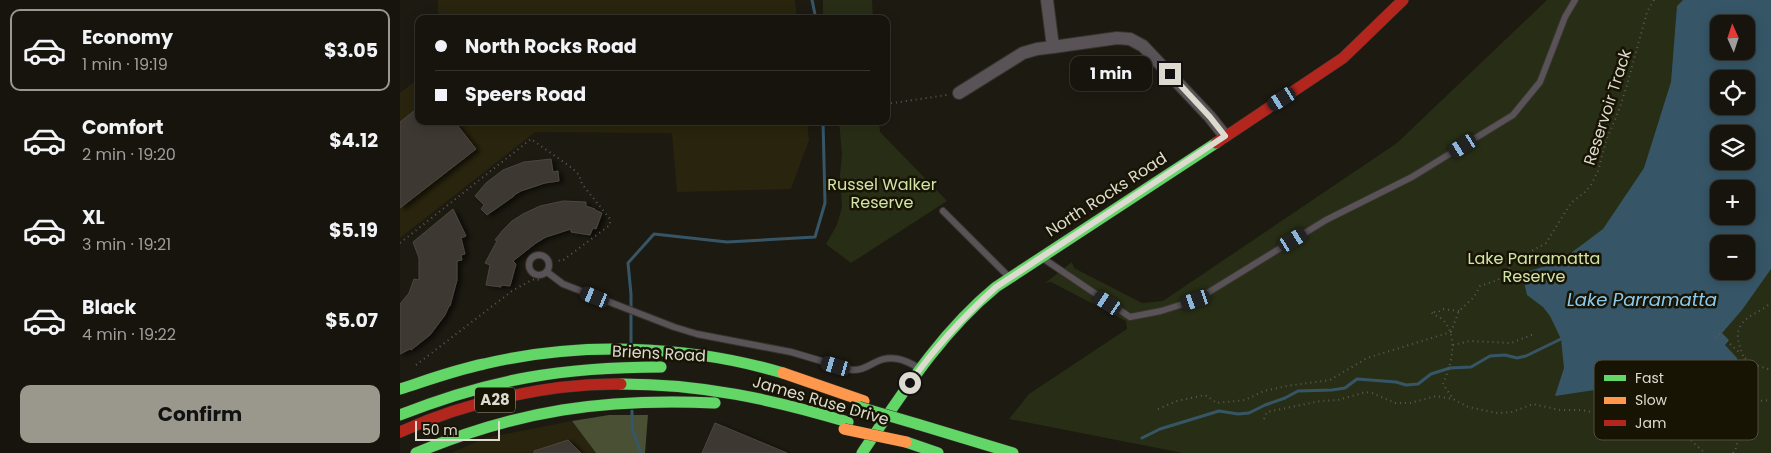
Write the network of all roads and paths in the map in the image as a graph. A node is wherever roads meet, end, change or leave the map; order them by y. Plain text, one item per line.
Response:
1 (1047, 0) edge
2 (1403, 0) edge
3 (1575, 0) edge
4 (1654, 0) edge
5 (1053, 47) junction
6 (959, 93) joint
7 (890, 103) edge
8 (1225, 136) junction
9 (943, 212) dead end
10 (400, 244) edge
11 (1040, 256) junction
12 (556, 260) dead end
13 (546, 272) dead end
14 (1010, 277) junction
15 (540, 280) dead end
16 (1771, 302) edge
17 (1459, 311) junction
18 (1723, 330) dead end
19 (1450, 332) junction
20 (1534, 334) dead end
21 (1719, 334) junction
22 (1716, 338) dead end
23 (1453, 345) junction
24 (1744, 356) junction
25 (1745, 360) edge
26 (1748, 360) edge
27 (1758, 366) edge
28 (668, 367) dead end
29 (412, 368) dead end
30 (920, 369) junction
31 (1771, 370) edge
32 (400, 389) edge
33 (795, 389) dead end
34 (1453, 399) junction
35 (1771, 400) edge
36 (1758, 401) edge
37 (861, 404) junction
38 (1158, 409) dead end
39 (1594, 412) edge
40 (400, 415) edge
41 (1264, 419) dead end
42 (846, 426) junction
43 (400, 432) edge
44 (1692, 440) edge
45 (416, 453) edge
46 (862, 453) edge
47 (938, 453) edge
48 (1012, 453) edge
49 (1705, 453) edge

1 - 5 street
2 - 8 main road, North Rocks Road
3 - 11 lane
4 - 17 path, Reservoir Track
5 - 6 street
5 - 8 street
6 - 7 path
8 - 11 main road, North Rocks Road
9 - 14 lane
10 - 12 path
11 - 14 main road, North Rocks Road
13 - 30 lane
14 - 30 main road, North Rocks Road
15 - 29 path
16 - 24 path
17 - 19 path, Reservoir Track
17 - 19 path
18 - 21 path
19 - 23 path
19 - 38 path
20 - 23 path
21 - 22 path
21 - 24 path
23 - 34 path
24 - 25 path
24 - 26 path
27 - 31 path
28 - 40 main road, Briens Road / A28
30 - 46 main road, North Rocks Road
32 - 37 main road
33 - 37 main road
34 - 39 path
34 - 41 path
35 - 36 path
37 - 48 main road, bridge
42 - 43 main road, James Ruse Drive / A28
42 - 45 main road
42 - 47 main road, James Ruse Drive / A28, bridge
44 - 49 path

